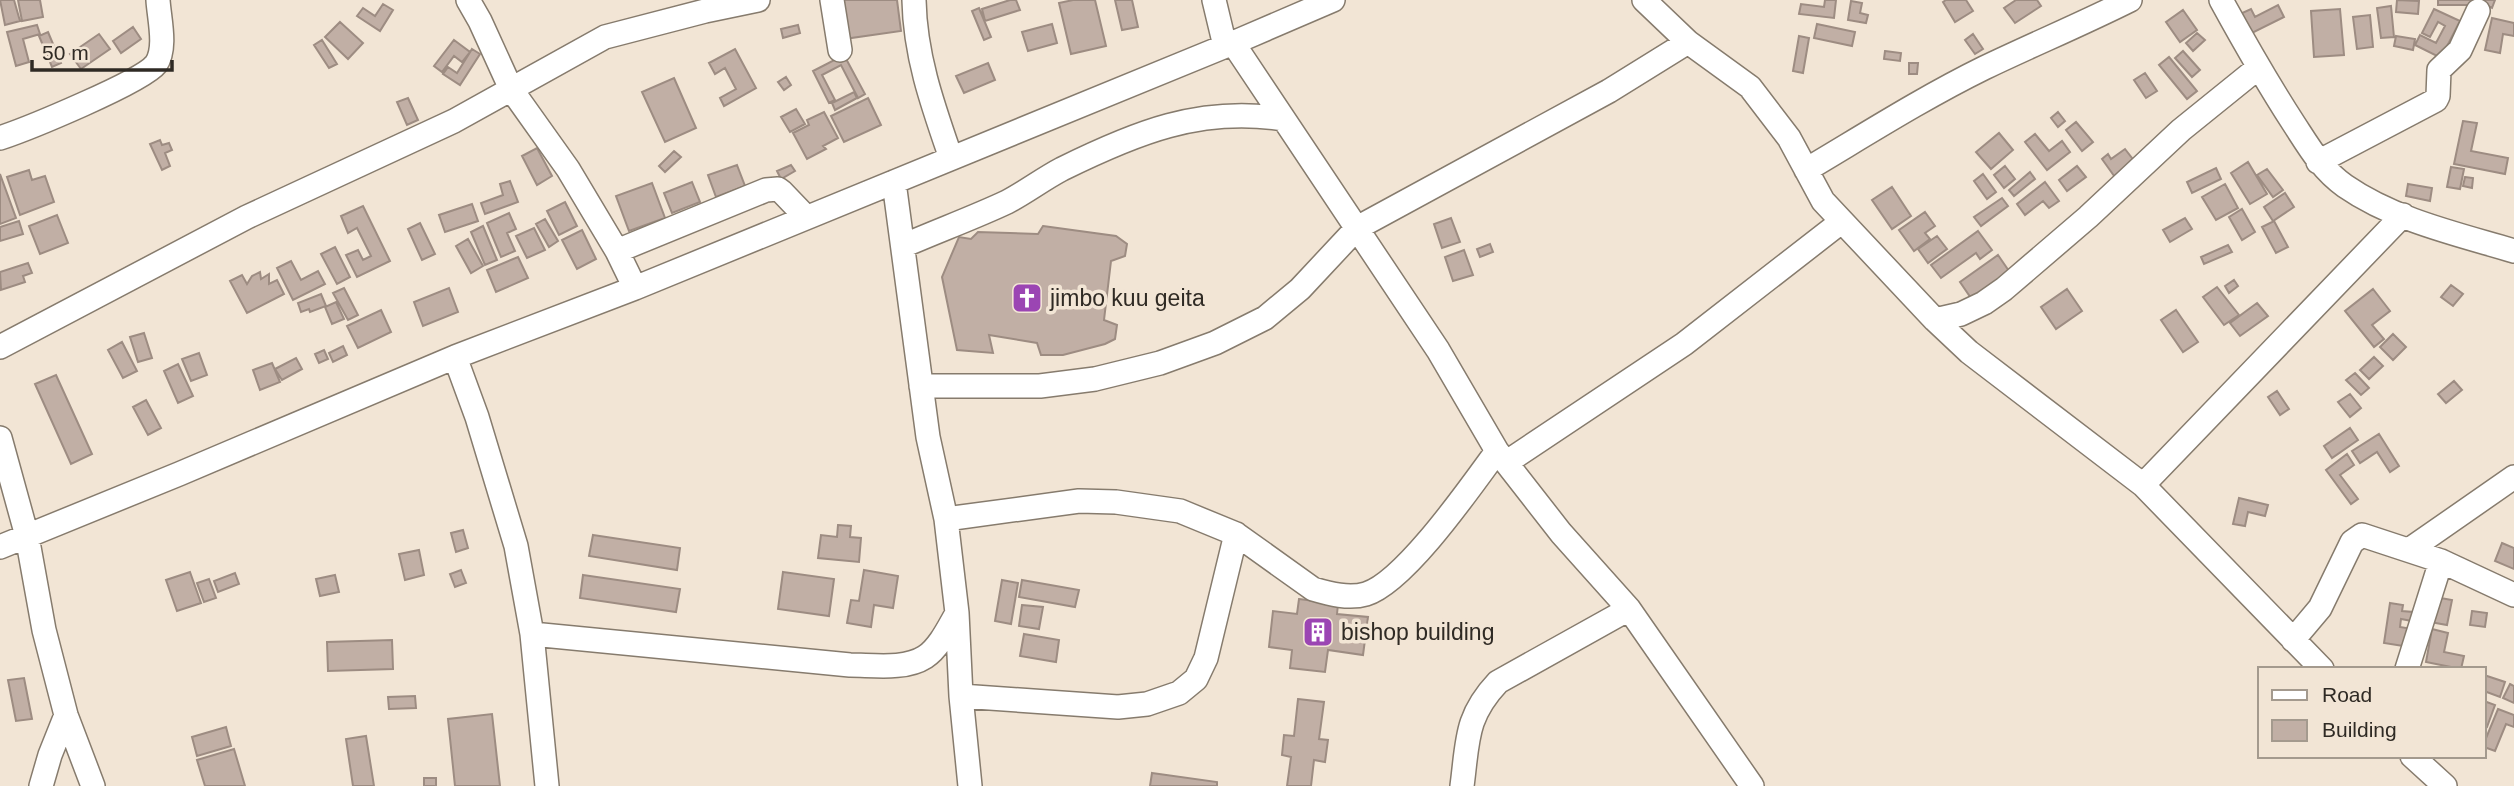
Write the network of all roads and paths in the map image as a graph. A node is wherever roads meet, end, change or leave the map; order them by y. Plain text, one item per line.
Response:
1 (158, 0) edge
2 (468, 0) edge
3 (758, 0) edge
4 (832, 0) edge
5 (914, 0) edge
6 (1214, 0) edge
7 (1333, 0) edge
8 (1644, 0) edge
9 (2130, 0) edge
10 (2221, 0) edge
11 (2478, 11) dead end
12 (1688, 42) junction
13 (1229, 45) junction
14 (840, 50) dead end
15 (2259, 67) junction
16 (511, 89) junction
17 (1283, 119) junction
18 (0, 138) edge
19 (951, 159) junction
20 (2318, 162) junction
21 (1807, 170) junction
22 (894, 182) junction
23 (2403, 215) junction
24 (806, 217) junction
25 (1841, 222) junction
26 (1357, 228) junction
27 (903, 246) junction
28 (617, 251) junction
29 (2514, 251) edge
30 (635, 288) junction
31 (1935, 320) junction
32 (0, 347) edge
33 (455, 357) junction
34 (921, 386) junction
35 (0, 438) edge
36 (1502, 456) junction
37 (2514, 477) edge
38 (2143, 485) junction
39 (946, 519) junction
40 (1236, 534) junction
41 (27, 536) junction
42 (0, 547) edge
43 (2409, 550) junction
44 (2441, 561) junction
45 (2514, 594) edge
46 (1629, 609) junction
47 (957, 613) junction
48 (532, 635) junction
49 (2293, 640) junction
50 (2320, 667) edge
51 (2408, 667) edge
52 (961, 696) junction
53 (66, 715) junction
54 (50, 755) junction
55 (2414, 758) edge
56 (41, 786) edge
57 (54, 786) edge
58 (93, 786) edge
59 (547, 786) edge
60 (970, 786) edge
61 (1462, 786) edge
62 (1752, 786) edge
63 (2445, 786) edge

1 - 18 street
2 - 16 street
3 - 16 street
4 - 14 street
5 - 19 street
6 - 13 street
7 - 13 street
8 - 12 street
9 - 21 street
10 - 15 street
11 - 20 street
12 - 21 street
12 - 26 street
13 - 17 street
13 - 19 street
15 - 20 street
15 - 31 street
16 - 28 street
16 - 32 street
17 - 26 street
17 - 27 street
19 - 22 street
20 - 23 street
21 - 25 street
22 - 24 street
22 - 27 street
23 - 29 street
23 - 38 street
24 - 28 street
24 - 30 street
25 - 31 street
25 - 36 street
26 - 34 street
26 - 36 street
27 - 34 street
28 - 30 street
30 - 33 street
31 - 38 street
33 - 41 street
33 - 48 street
34 - 39 street
35 - 41 street
36 - 40 street
36 - 46 street
37 - 43 street
38 - 49 street
39 - 40 street
39 - 47 street
40 - 52 street
41 - 42 street
41 - 53 street
43 - 44 street
43 - 49 street
44 - 45 street
44 - 51 street
46 - 61 street
46 - 62 street
47 - 48 street
47 - 52 street
48 - 59 street
49 - 50 street
52 - 60 street
53 - 54 street
53 - 58 street
54 - 56 street
54 - 57 street
55 - 63 street

